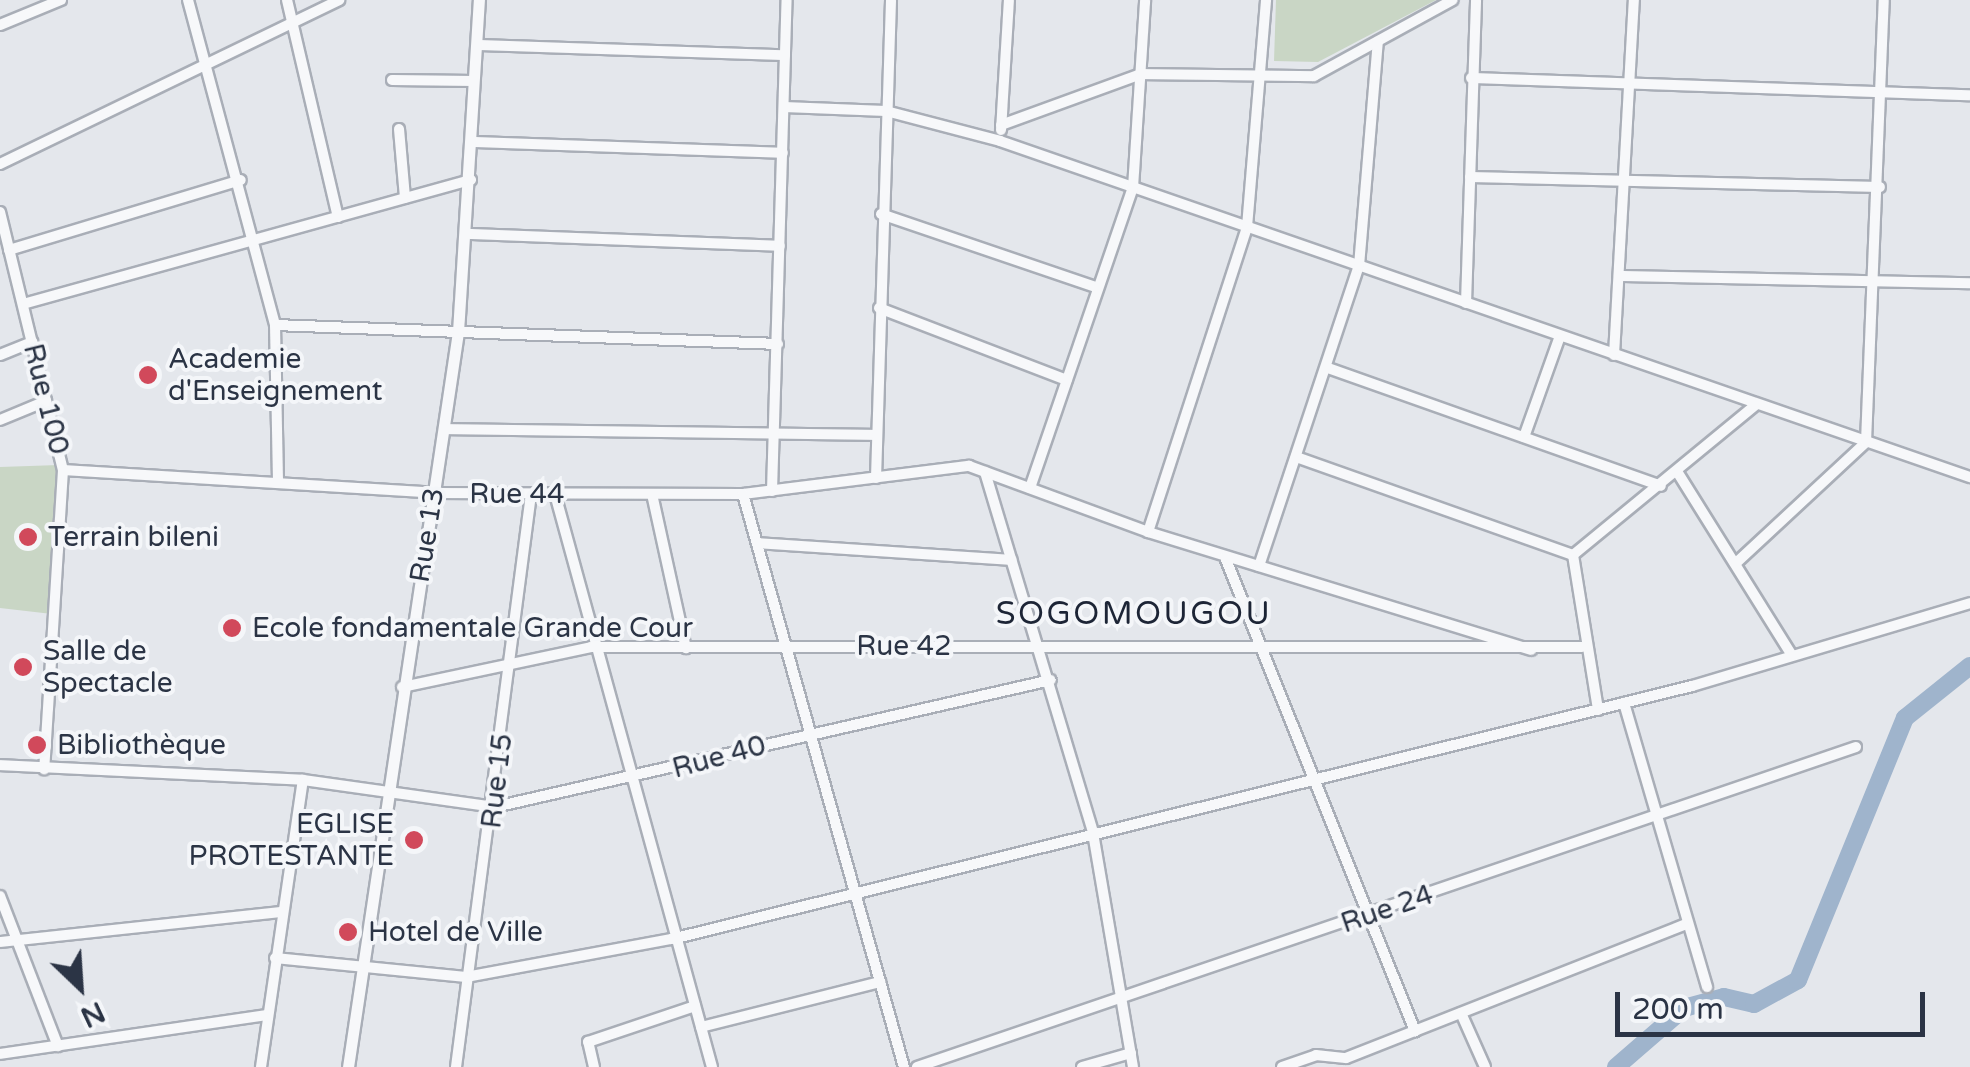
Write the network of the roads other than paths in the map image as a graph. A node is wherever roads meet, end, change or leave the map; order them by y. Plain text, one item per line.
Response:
1 (61, 0) edge
2 (188, 0) edge
3 (288, 0) edge
4 (339, 0) edge
5 (479, 0) edge
6 (787, 0) edge
7 (891, 0) edge
8 (1009, 0) edge
9 (1145, 0) edge
10 (1266, 0) edge
11 (1453, 0) edge
12 (1476, 0) edge
13 (1634, 0) edge
14 (1884, 0) edge
15 (294, 22) junction
16 (0, 25) edge
17 (1378, 42) junction
18 (476, 44) junction
19 (785, 55) junction
20 (207, 64) junction
21 (1141, 74) junction
22 (1264, 78) junction
23 (1471, 78) junction
24 (392, 80) dead end
25 (474, 80) junction
26 (1631, 84) junction
27 (1882, 92) junction
28 (1970, 95) edge
29 (784, 107) junction
30 (886, 111) junction
31 (1001, 125) junction
32 (398, 129) dead end
33 (1000, 141) junction
34 (473, 142) junction
35 (782, 154) junction
36 (0, 164) edge
37 (1470, 178) junction
38 (241, 180) junction
39 (471, 180) junction
40 (1627, 181) junction
41 (1880, 186) junction
42 (1133, 188) junction
43 (405, 198) junction
44 (0, 212) edge
45 (881, 214) junction
46 (338, 217) junction
47 (1247, 227) junction
48 (470, 234) junction
49 (256, 239) junction
50 (780, 246) junction
51 (9, 250) junction
52 (1359, 266) junction
53 (1623, 276) junction
54 (1970, 283) edge
55 (1878, 286) junction
56 (1098, 288) junction
57 (1466, 303) junction
58 (22, 304) junction
59 (879, 308) junction
60 (276, 325) junction
61 (458, 332) junction
62 (1560, 336) junction
63 (32, 342) junction
64 (778, 344) junction
65 (0, 355) edge
66 (1614, 355) junction
67 (1328, 368) junction
68 (1067, 380) junction
69 (46, 400) junction
70 (1758, 404) junction
71 (0, 420) edge
72 (444, 429) junction
73 (876, 434) junction
74 (775, 436) junction
75 (1524, 438) junction
76 (1866, 442) junction
77 (1296, 457) junction
78 (969, 466) joint
79 (63, 470) junction
80 (986, 472) junction
81 (1678, 473) junction
82 (876, 478) junction
83 (1970, 478) edge
84 (278, 483) junction
85 (1661, 486) junction
86 (1030, 488) junction
87 (772, 491) junction
88 (434, 493) junction
89 (532, 494) junction
90 (555, 494) junction
91 (652, 494) junction
92 (743, 494) junction
93 (1148, 532) junction
94 (757, 543) junction
95 (1574, 555) junction
96 (1225, 557) junction
97 (1011, 560) junction
98 (1736, 563) junction
99 (1258, 566) junction
100 (1970, 603) edge
101 (785, 644) junction
102 (1039, 645) junction
103 (591, 647) junction
104 (1582, 647) junction
105 (686, 648) junction
106 (1262, 650) junction
107 (1531, 650) junction
108 (1792, 654) junction
109 (510, 665) junction
110 (1052, 680) junction
111 (402, 687) junction
112 (1624, 703) junction
113 (1598, 710) junction
114 (810, 733) junction
115 (1856, 748) dead end
116 (0, 765) edge
117 (44, 769) junction
118 (303, 780) junction
119 (1314, 781) junction
120 (628, 782) junction
121 (385, 790) junction
122 (495, 807) junction
123 (1655, 814) junction
124 (1093, 833) junction
125 (855, 890) junction
126 (0, 896) edge
127 (280, 912) junction
128 (1367, 917) junction
129 (1686, 924) junction
130 (672, 939) junction
131 (17, 940) junction
132 (0, 942) edge
133 (275, 958) junction
134 (359, 966) junction
135 (466, 977) junction
136 (880, 982) junction
137 (1707, 987) dead end
138 (1125, 994) junction
139 (695, 1006) junction
140 (1461, 1013) junction
141 (266, 1015) junction
142 (702, 1027) junction
143 (1414, 1031) junction
144 (58, 1046) junction
145 (1131, 1053) junction
146 (0, 1054) edge
147 (261, 1067) edge
148 (348, 1067) edge
149 (456, 1067) edge
150 (594, 1067) edge
151 (712, 1067) edge
152 (904, 1067) edge
153 (916, 1067) edge
154 (1082, 1067) edge
155 (1133, 1067) edge
156 (1282, 1067) edge
157 (1486, 1067) edge

1 - 16 street
2 - 20 street
3 - 15 street
4 - 15 street
5 - 18 street, Rue 13
6 - 19 street
7 - 30 street
8 - 31 street
9 - 21 street
10 - 22 street
11 - 17 street
12 - 23 street
13 - 26 street
14 - 27 street
15 - 20 street
15 - 46 street
17 - 22 street
17 - 52 street
18 - 19 street
18 - 25 street, Rue 13
19 - 29 street
20 - 36 street
20 - 38 street
21 - 22 street
21 - 31 street
21 - 42 street
22 - 47 street
23 - 26 street
23 - 37 street
24 - 25 street
25 - 34 street, Rue 13
26 - 27 street
26 - 40 street
27 - 28 street
27 - 41 street
29 - 30 street
29 - 35 street
30 - 33 street
30 - 45 street
31 - 33 street
32 - 43 street
33 - 42 street
34 - 35 street
34 - 39 street, Rue 13
35 - 50 street
37 - 40 street
37 - 57 street
38 - 49 street
38 - 51 street
39 - 43 street
39 - 48 street, Rue 13
40 - 41 street
40 - 53 street
41 - 55 street
42 - 47 street
42 - 56 street
43 - 46 street
44 - 51 street, Rue 100
45 - 56 street
45 - 59 street
46 - 49 street
47 - 52 street
47 - 93 street
48 - 50 street
48 - 61 street, Rue 13
49 - 58 street
49 - 60 street
50 - 64 street
51 - 58 street, Rue 100
52 - 57 street
52 - 67 street
53 - 55 street
53 - 66 street
54 - 55 street
55 - 76 street
56 - 68 street
57 - 62 street
58 - 63 street, Rue 100
59 - 68 street
59 - 73 street
60 - 61 street
60 - 84 street
61 - 64 street
61 - 72 street, Rue 13
62 - 66 street
62 - 75 street
63 - 65 street
63 - 69 street, Rue 100
64 - 74 street
66 - 70 street
67 - 75 street
67 - 77 street
68 - 86 street
69 - 71 street
69 - 79 street, Rue 100
70 - 76 street
70 - 81 street
72 - 74 street
72 - 88 street, Rue 13
73 - 74 street
73 - 82 street
74 - 87 street
75 - 85 street
76 - 83 street
76 - 98 street
77 - 95 street
77 - 99 street
78 - 80 street, Rue 42
78 - 82 street, Rue 44
79 - 84 street, Rue 44
79 - 117 street, Rue 100
80 - 86 street, Rue 42
80 - 97 street
81 - 85 street
81 - 98 street
82 - 87 street, Rue 44
84 - 88 street, Rue 44
85 - 95 street
86 - 93 street, Rue 42
87 - 92 street, Rue 44
88 - 89 street, Rue 44
88 - 111 street, Rue 13
89 - 90 street, Rue 44
89 - 109 street, Rue 15
90 - 91 street, Rue 44
90 - 103 street
91 - 92 street, Rue 44
91 - 105 street
92 - 94 street
93 - 96 street, Rue 42
94 - 97 street
94 - 101 street
95 - 104 street
96 - 99 street, Rue 42
96 - 106 street
97 - 102 street
98 - 108 street
99 - 107 street, Rue 42
100 - 108 street
101 - 102 street, Rue 42
101 - 105 street, Rue 42
101 - 114 street
102 - 106 street, Rue 42
102 - 110 street
103 - 105 street, Rue 42
103 - 109 street, Rue 42
103 - 120 street
104 - 107 street, Rue 42
104 - 113 street
106 - 107 street, Rue 42
106 - 119 street
108 - 112 street
109 - 111 street, Rue 42
109 - 122 street, Rue 15
110 - 114 street, Rue 40
110 - 124 street
111 - 121 street, Rue 13
112 - 113 street
112 - 123 street
113 - 119 street
114 - 120 street, Rue 40
114 - 125 street
115 - 123 street, Rue 24
116 - 117 street, Rue 40
117 - 118 street, Rue 40
118 - 121 street, Rue 40
118 - 127 street
119 - 124 street
119 - 128 street
120 - 122 street, Rue 40
120 - 130 street
121 - 122 street, Rue 40
121 - 134 street, Rue 13
122 - 135 street, Rue 15
123 - 128 street, Rue 24
123 - 129 street
124 - 125 street
124 - 138 street
125 - 130 street
125 - 136 street
126 - 131 street
127 - 131 street
127 - 133 street
128 - 138 street, Rue 24
128 - 143 street
129 - 137 street
129 - 140 street
130 - 135 street
130 - 139 street
131 - 132 street
131 - 144 street
133 - 134 street
133 - 141 street
134 - 135 street
134 - 148 street, Rue 13
135 - 149 street, Rue 15
136 - 142 street
136 - 152 street
138 - 145 street
138 - 153 street, Rue 24
139 - 142 street
139 - 150 street
140 - 143 street
140 - 157 street
141 - 144 street
141 - 147 street
142 - 151 street
143 - 156 street
144 - 146 street
145 - 154 street
145 - 155 street

